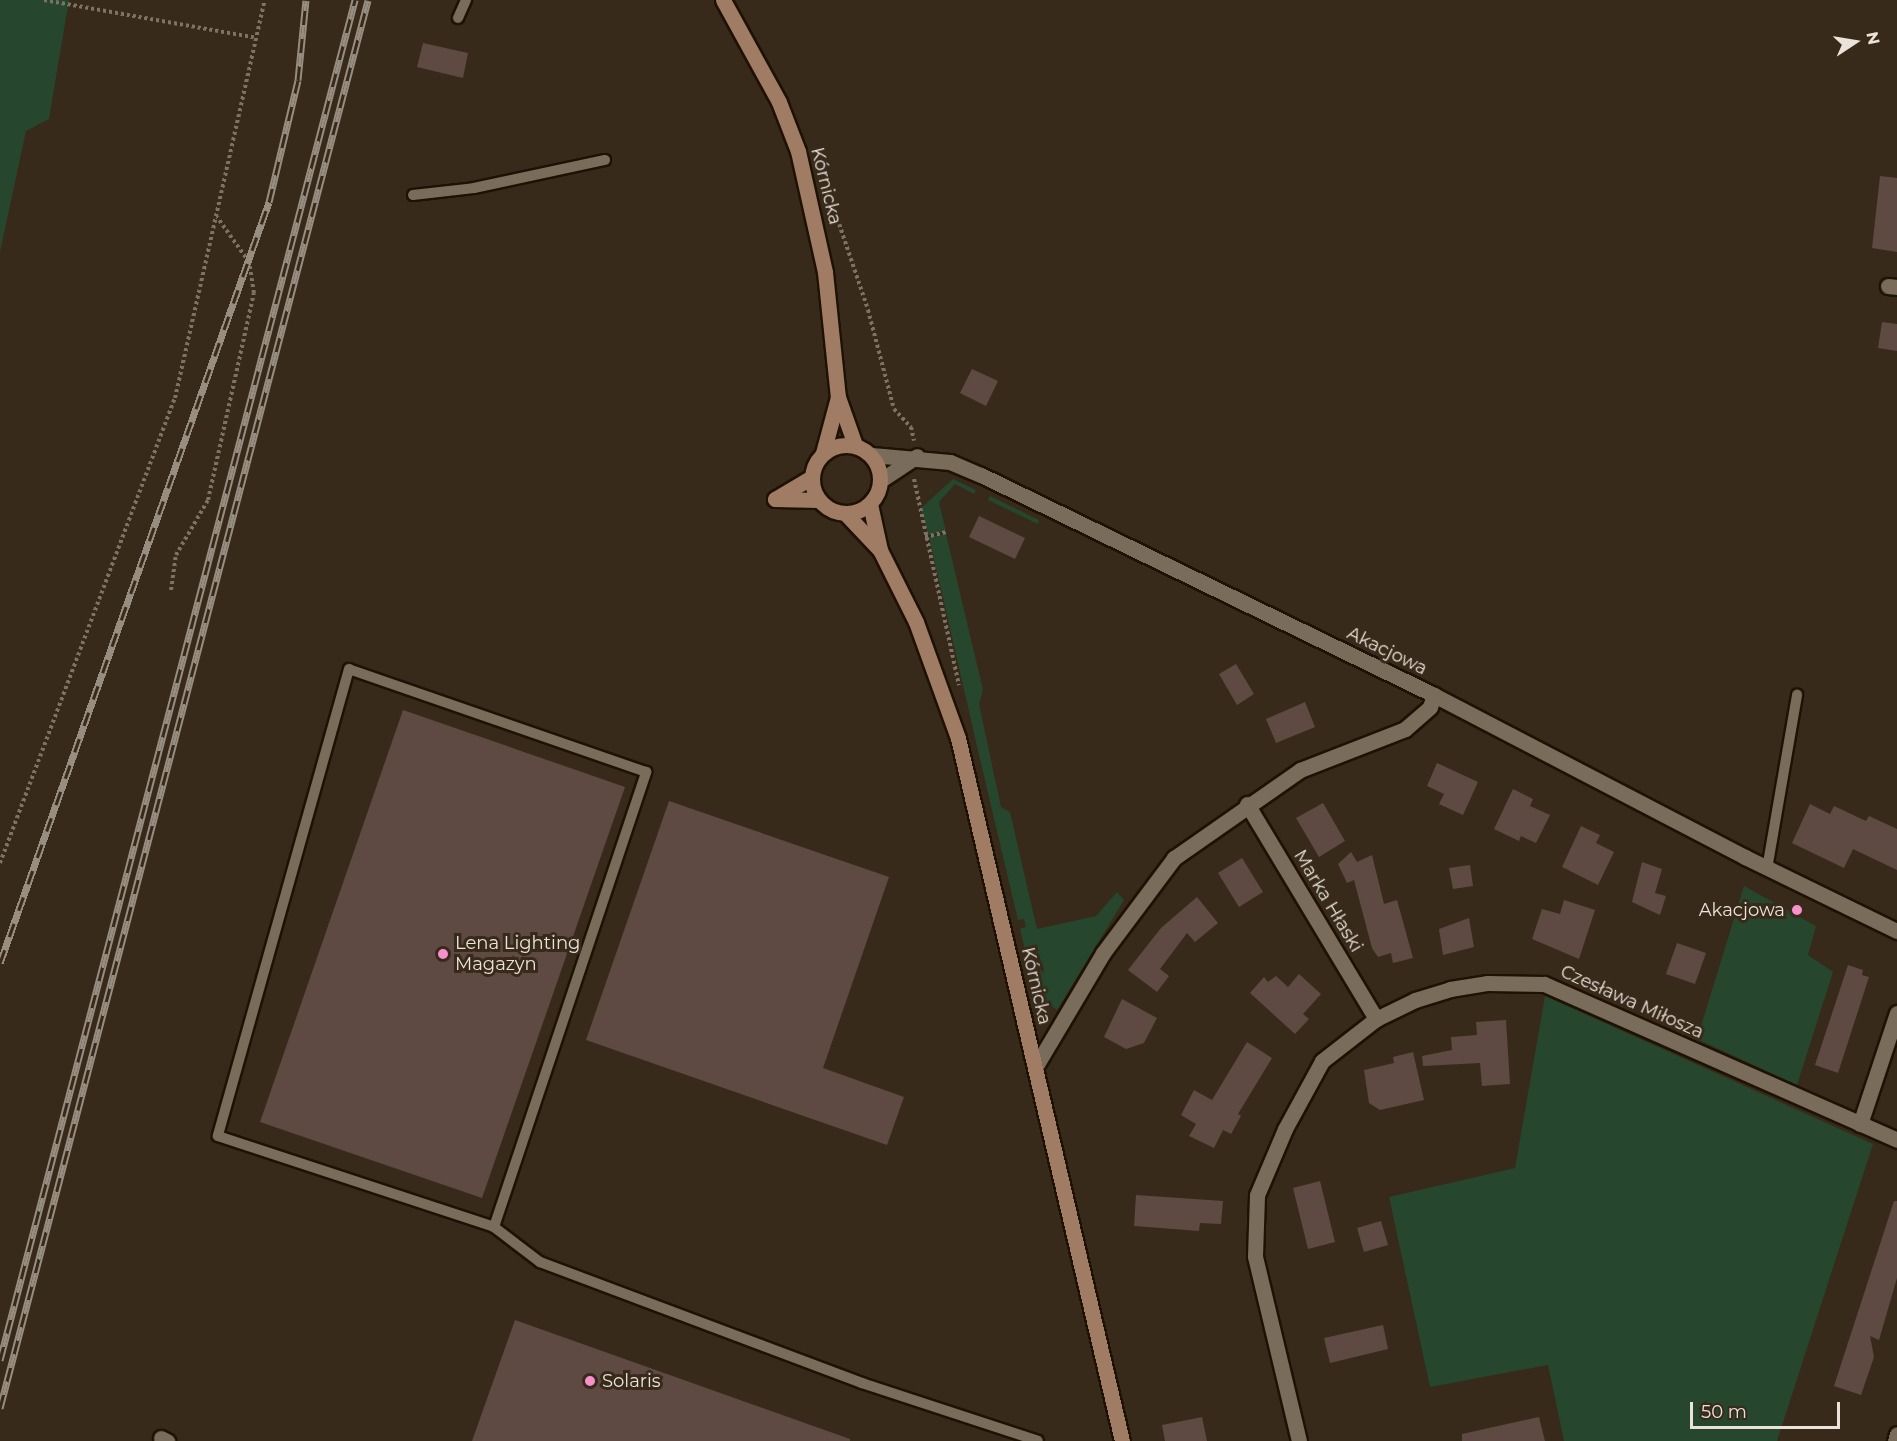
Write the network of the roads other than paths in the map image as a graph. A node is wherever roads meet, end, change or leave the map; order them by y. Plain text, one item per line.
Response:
1 (466, 0) edge
2 (723, 0) edge
3 (458, 18) dead end
4 (605, 160) dead end
5 (413, 195) dead end
6 (838, 397) junction
7 (855, 445) junction
8 (823, 453) junction
9 (872, 455) junction
10 (917, 456) junction
11 (812, 477) junction
12 (881, 480) junction
13 (818, 500) junction
14 (870, 504) junction
15 (845, 513) junction
16 (880, 550) junction
17 (1434, 695) junction
18 (1797, 695) dead end
19 (1247, 804) junction
20 (1767, 869) junction
21 (1897, 931) edge
22 (1897, 1013) edge
23 (1376, 1019) junction
24 (1036, 1066) junction
25 (1860, 1124) junction
26 (1897, 1140) edge
27 (494, 1227) junction
28 (1897, 1434) edge
29 (1038, 1441) edge
30 (1121, 1441) edge
31 (1299, 1441) edge
32 (1895, 1441) edge

1 - 3 lane
2 - 6 street, Kórnicka
4 - 5 lane
6 - 7 street
6 - 8 street
7 - 8 street
7 - 9 street
8 - 11 street
9 - 10 street, Akacjowa
9 - 12 street
10 - 12 street
10 - 17 street, Akacjowa
11 - 13 street
11 - 13 street
12 - 14 street
13 - 15 street
14 - 15 street
14 - 16 street
15 - 16 street
16 - 24 street, Kórnicka
17 - 19 street
17 - 20 street, Akacjowa
18 - 20 lane
19 - 23 street, Marka Hłaski
19 - 24 street
20 - 21 street, Akacjowa
22 - 25 street
23 - 25 street, Czesława Miłosza
23 - 31 street, Czesława Miłosza
24 - 30 street, Kórnicka
25 - 26 street, Czesława Miłosza
27 - 27 lane
27 - 29 lane
28 - 32 street

